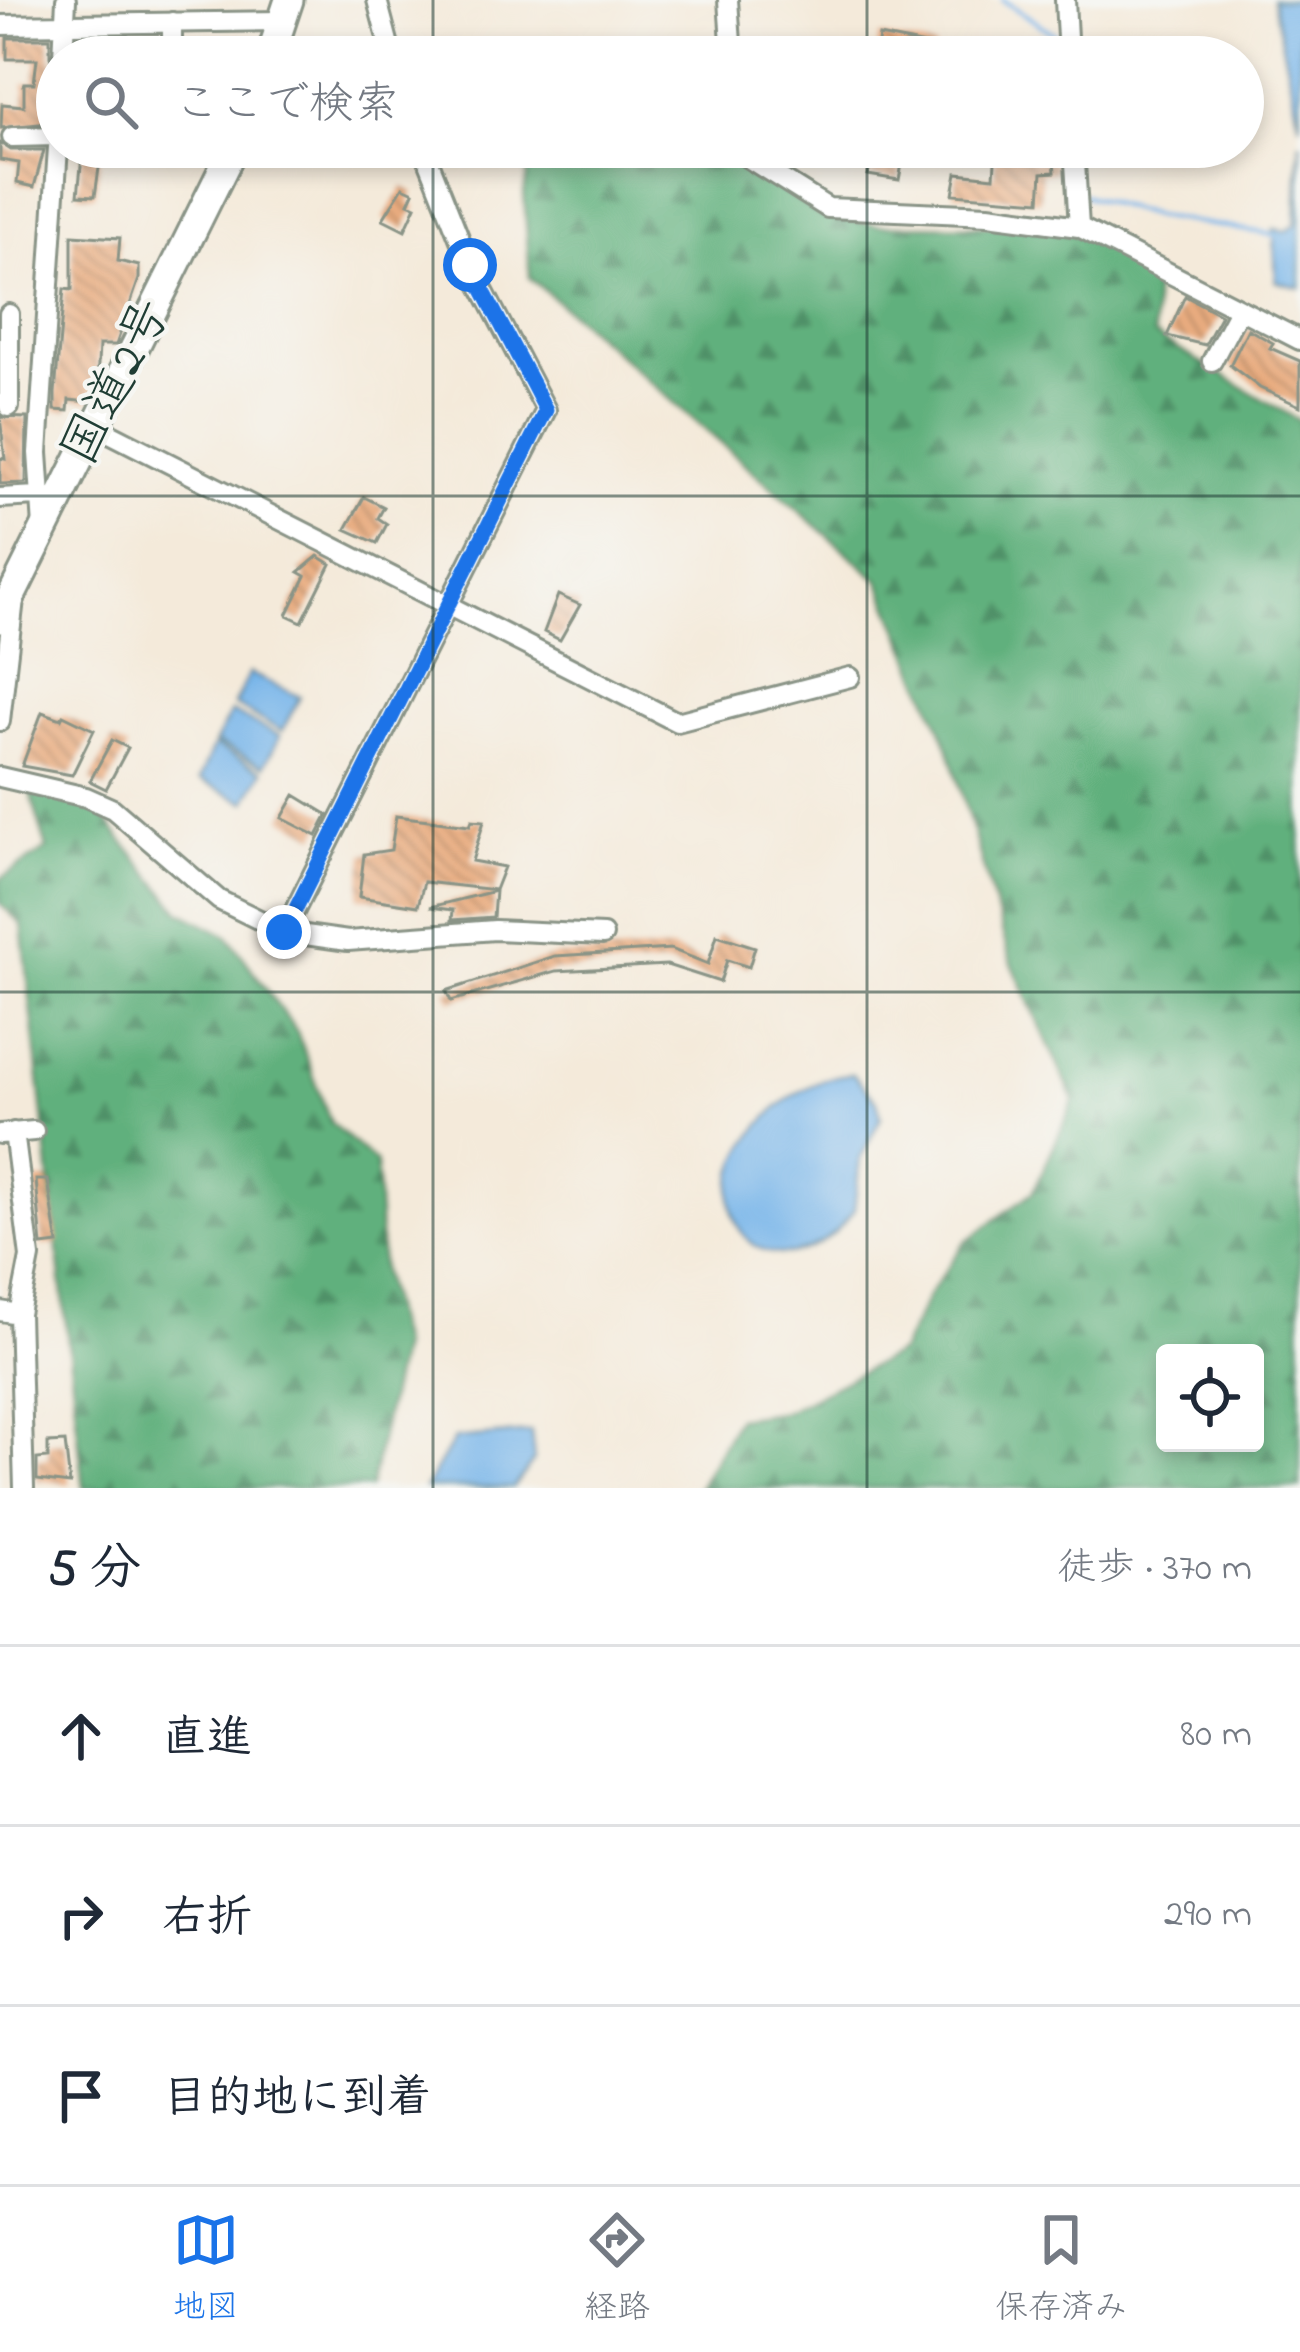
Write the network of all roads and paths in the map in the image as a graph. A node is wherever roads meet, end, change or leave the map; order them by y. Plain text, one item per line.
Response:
1 (66, 0) edge
2 (138, 0) edge
3 (376, 0) edge
4 (728, 0) edge
5 (1065, 0) edge
6 (286, 11) edge
7 (172, 22) junction
8 (65, 23) junction
9 (136, 23) junction
10 (0, 26) edge
11 (64, 36) edge
12 (172, 36) edge
13 (386, 36) edge
14 (731, 36) edge
15 (1067, 36) edge
16 (36, 136) edge
17 (12, 137) dead end
18 (57, 168) edge
19 (224, 168) edge
20 (431, 168) edge
21 (766, 168) edge
22 (1075, 168) edge
23 (1079, 226) junction
24 (1239, 310) junction
25 (4, 314) edge
26 (49, 314) junction
27 (1300, 340) edge
28 (1212, 362) dead end
29 (4, 407) edge
30 (43, 409) junction
31 (96, 426) junction
32 (38, 496) junction
33 (0, 498) edge
34 (43, 527) junction
35 (14, 588) junction
36 (448, 608) junction
37 (0, 619) edge
38 (850, 677) dead end
39 (0, 722) edge
40 (0, 777) edge
41 (284, 932) junction
42 (603, 935) dead end
43 (16, 1132) edge
44 (10, 1312) edge
45 (0, 1385) edge
46 (21, 1385) junction
47 (24, 1488) edge

1 - 8 street
2 - 9 street
3 - 13 street
4 - 14 street
5 - 15 street
6 - 7 street
7 - 9 street
7 - 12 street
8 - 9 street
8 - 10 street
8 - 11 street
16 - 17 street
18 - 26 street
19 - 31 highway, 国道2号
20 - 36 street
21 - 23 street
22 - 23 street
23 - 24 street
24 - 27 street
24 - 28 street
25 - 26 street
25 - 29 street
26 - 30 street
29 - 30 street
30 - 32 street
31 - 34 highway, 国道2号
31 - 36 street
32 - 33 street
32 - 34 street
34 - 35 highway, 国道2号
35 - 37 highway, 国道2号
35 - 39 street
36 - 38 street
36 - 41 street
40 - 41 street
41 - 42 street
43 - 44 street
44 - 46 street
45 - 46 street
46 - 47 street

